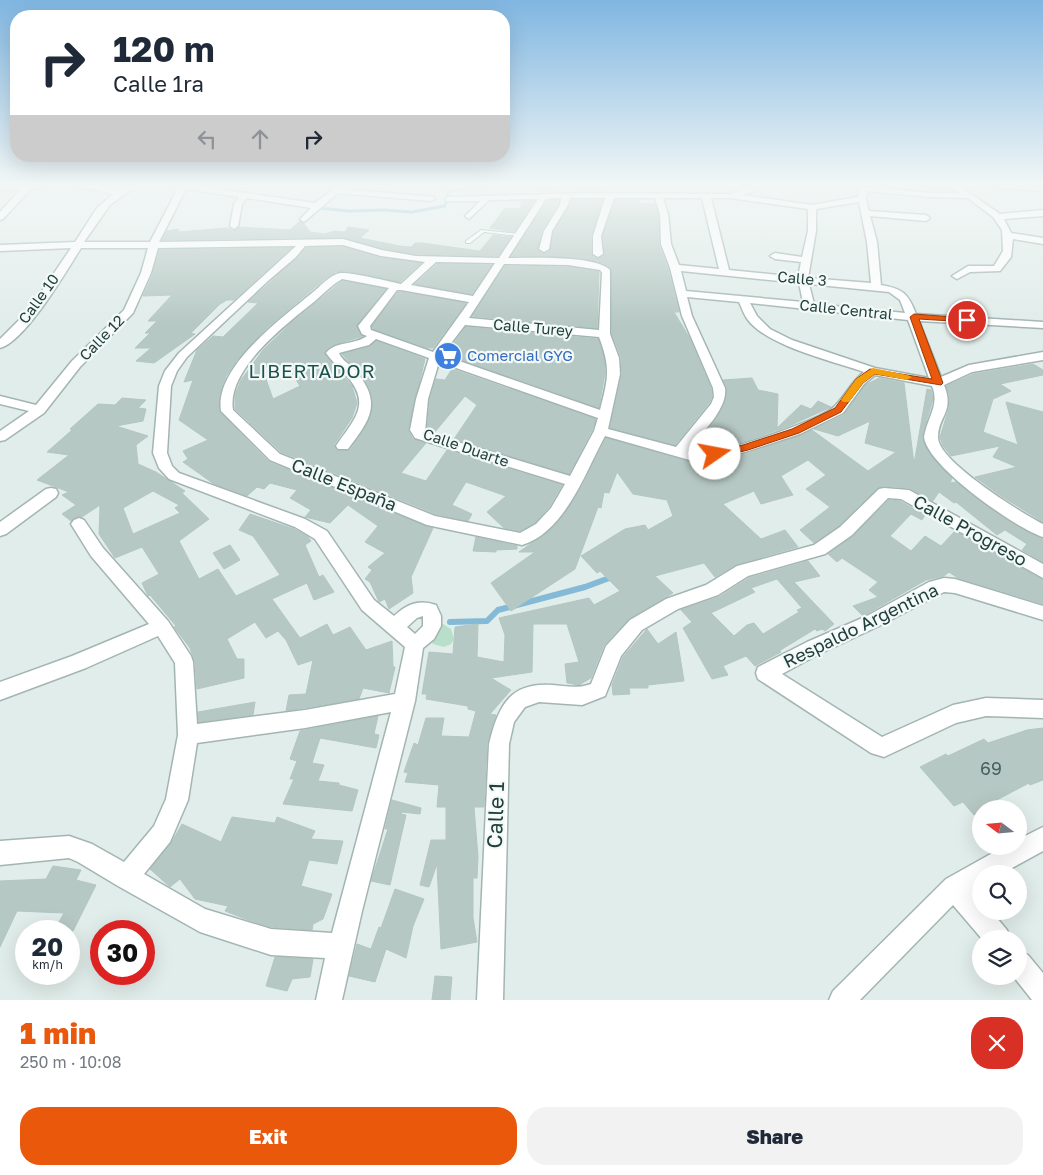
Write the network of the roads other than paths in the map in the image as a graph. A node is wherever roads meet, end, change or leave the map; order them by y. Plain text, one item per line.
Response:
1 (85, 232) edge
2 (161, 232) edge
3 (482, 232) edge
4 (491, 232) edge
5 (548, 232) edge
6 (598, 232) edge
7 (665, 232) edge
8 (715, 232) edge
9 (812, 232) edge
10 (870, 232) edge
11 (1006, 232) edge
12 (519, 234) joint
13 (1008, 235) junction
14 (1043, 240) edge
15 (302, 242) junction
16 (468, 242) dead end
17 (154, 244) junction
18 (78, 245) junction
19 (0, 248) edge
20 (544, 249) dead end
21 (598, 254) dead end
22 (775, 256) dead end
23 (433, 260) junction
24 (805, 260) junction
25 (502, 261) junction
26 (675, 268) junction
27 (725, 272) junction
28 (957, 276) dead end
29 (802, 279) junction
30 (404, 286) junction
31 (876, 286) junction
32 (680, 293) junction
33 (743, 299) junction
34 (476, 300) junction
35 (809, 306) junction
36 (914, 317) junction
37 (462, 321) junction
38 (1043, 325) edge
39 (604, 334) junction
40 (374, 335) junction
41 (0, 345) edge
42 (1043, 356) edge
43 (434, 357) junction
44 (873, 371) junction
45 (938, 383) junction
46 (0, 400) edge
47 (39, 410) junction
48 (603, 423) junction
49 (0, 437) edge
50 (343, 446) dead end
51 (679, 453) junction
52 (574, 482) junction
53 (51, 493) dead end
54 (79, 524) dead end
55 (0, 530) edge
56 (1043, 532) edge
57 (1043, 572) edge
58 (1043, 613) edge
59 (162, 626) junction
60 (395, 626) junction
61 (415, 644) junction
62 (0, 691) edge
63 (582, 696) joint
64 (405, 701) junction
65 (1043, 709) edge
66 (188, 735) junction
67 (1043, 838) edge
68 (0, 853) edge
69 (126, 878) junction
70 (954, 887) junction
71 (990, 930) edge
72 (340, 946) junction
73 (1027, 973) edge
74 (1043, 992) edge
75 (329, 1000) edge
76 (490, 1000) edge
77 (842, 1000) edge

1 - 18 street, Calle 10
2 - 17 street, Calle 12
3 - 16 lane
4 - 12 lane
5 - 20 street
6 - 21 street
7 - 26 street
8 - 27 street
9 - 24 street
10 - 31 street
11 - 13 street
12 - 25 street, Calle Duarte
13 - 14 street
13 - 28 street
15 - 17 street
15 - 23 street
15 - 60 street
17 - 18 street
17 - 47 street, Calle 12
18 - 19 street
18 - 41 street, Calle 10
22 - 24 street
23 - 25 street
23 - 30 street
24 - 29 street
25 - 34 street, Calle Duarte
25 - 39 street
26 - 27 street, Calle 3
26 - 32 street
27 - 29 street, Calle 3
29 - 31 street, Calle 3
29 - 35 street
30 - 34 street
30 - 40 street
30 - 52 street, Calle España
31 - 36 street, Calle 3
32 - 33 street, Calle Central
32 - 51 street
33 - 35 street, Calle Central
33 - 44 street
34 - 37 street, Calle Duarte
35 - 36 street, Calle Central
36 - 38 street, Calle Central
36 - 45 street, Calle 3
37 - 39 street, Calle Turey
37 - 43 street, Calle Duarte
39 - 48 street, Calle España
40 - 43 street
40 - 50 street
42 - 45 street
43 - 48 street
43 - 52 street, Calle Duarte
44 - 45 street
44 - 51 street
45 - 56 street, Calle 3
46 - 47 street
47 - 49 street, Calle 12
48 - 51 street
48 - 52 street, Calle España
53 - 55 street
54 - 59 street
57 - 63 street, Calle Progreso
58 - 65 street, Respaldo Argentina
59 - 62 street
59 - 66 street
60 - 61 street
60 - 61 street
61 - 64 street
63 - 76 street, Calle 1
64 - 66 street
64 - 72 street
66 - 69 street
67 - 70 street
68 - 69 street
69 - 72 street
70 - 71 street
70 - 77 street
72 - 75 street
73 - 74 street

